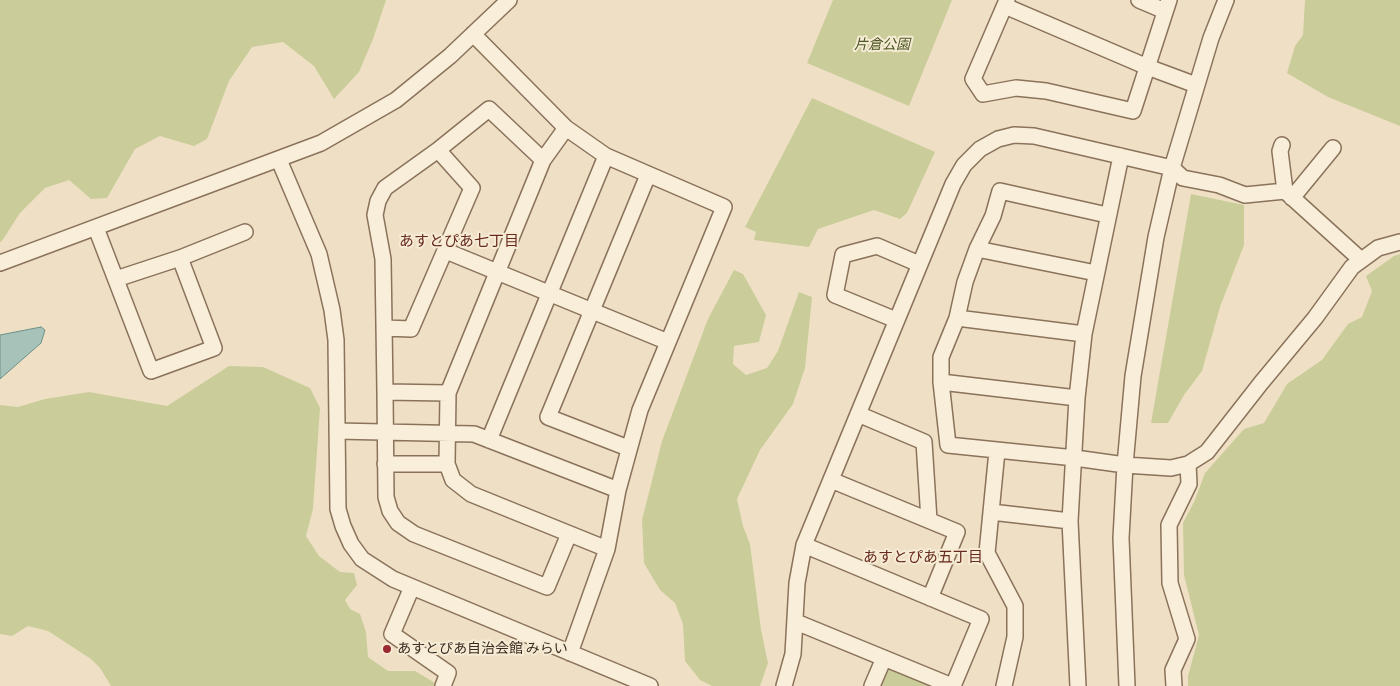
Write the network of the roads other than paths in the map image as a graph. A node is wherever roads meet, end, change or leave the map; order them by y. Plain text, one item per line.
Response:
1 (509, 0) edge
2 (1139, 0) edge
3 (1226, 0) edge
4 (1006, 3) edge
5 (1167, 5) edge
6 (473, 34) junction
7 (1145, 66) junction
8 (1196, 85) junction
9 (566, 128) junction
10 (1282, 145) dead end
11 (1333, 148) dead end
12 (438, 150) junction
13 (606, 156) junction
14 (1121, 156) junction
15 (279, 160) junction
16 (543, 160) junction
17 (1172, 168) junction
18 (648, 175) junction
19 (1288, 194) junction
20 (1107, 215) junction
21 (96, 228) junction
22 (245, 232) dead end
23 (1400, 242) edge
24 (977, 249) junction
25 (446, 251) junction
26 (180, 258) junction
27 (1360, 259) junction
28 (0, 263) edge
29 (919, 264) junction
30 (497, 271) junction
31 (1096, 273) junction
32 (116, 279) junction
33 (549, 292) junction
34 (592, 310) junction
35 (957, 318) junction
36 (896, 320) junction
37 (384, 328) junction
38 (1084, 334) junction
39 (668, 342) junction
40 (941, 382) junction
41 (384, 392) junction
42 (448, 393) junction
43 (1077, 398) junction
44 (858, 414) junction
45 (337, 431) junction
46 (384, 431) junction
47 (447, 432) junction
48 (489, 440) junction
49 (628, 448) junction
50 (997, 451) junction
51 (1075, 458) junction
52 (385, 464) junction
53 (447, 464) junction
54 (1188, 464) junction
55 (1125, 465) junction
56 (831, 480) junction
57 (618, 490) junction
58 (991, 512) junction
59 (929, 520) junction
60 (1070, 521) junction
61 (568, 534) junction
62 (804, 545) junction
63 (607, 549) junction
64 (412, 587) junction
65 (930, 598) junction
66 (796, 622) junction
67 (570, 652) junction
68 (884, 658) junction
69 (644, 685) edge
70 (443, 686) edge
71 (785, 686) edge
72 (872, 686) edge
73 (953, 686) edge
74 (1004, 686) edge
75 (1078, 686) edge
76 (1126, 686) edge
77 (1174, 686) edge

1 - 6 street
2 - 5 street
3 - 8 street
4 - 7 street
4 - 7 street
5 - 7 street
6 - 9 street
6 - 15 street
7 - 8 street
8 - 17 street
9 - 13 street
9 - 16 street
10 - 19 street
11 - 19 street
12 - 16 street
12 - 25 street
12 - 37 street
13 - 18 street
13 - 33 street
14 - 17 street
14 - 20 street
14 - 29 street
15 - 21 street
15 - 45 street
16 - 30 street
17 - 19 street
17 - 55 street
18 - 34 street
18 - 39 street
19 - 27 street
20 - 24 street
20 - 31 street
21 - 28 street
21 - 32 street
22 - 26 street
23 - 27 street
24 - 31 street
24 - 35 street
25 - 30 street
25 - 37 street
26 - 32 street
26 - 32 street
27 - 54 street
29 - 36 street
29 - 36 street
30 - 33 street
30 - 42 street
31 - 38 street
33 - 34 street
33 - 48 street
34 - 39 street
34 - 49 street
35 - 38 street
35 - 40 street
36 - 44 street
37 - 41 street
38 - 43 street
39 - 49 street
40 - 43 street
40 - 50 street
41 - 42 street
41 - 46 street
42 - 47 street
43 - 51 street
44 - 56 street
44 - 59 street
45 - 46 street
45 - 64 street
46 - 47 street
46 - 52 street
47 - 48 street
47 - 53 street
48 - 57 street
49 - 57 street
50 - 51 street
50 - 58 street
51 - 55 street
51 - 60 street
52 - 53 street
52 - 61 street
53 - 61 street
54 - 55 street
54 - 77 street
55 - 76 street
56 - 59 street
56 - 62 street
57 - 63 street
58 - 60 street
58 - 74 street
59 - 65 street
60 - 75 street
61 - 63 street
62 - 65 street
62 - 66 street
63 - 67 street
64 - 67 street
64 - 70 street
65 - 73 street
66 - 68 street
66 - 71 street
67 - 69 street
68 - 72 street
68 - 73 street

